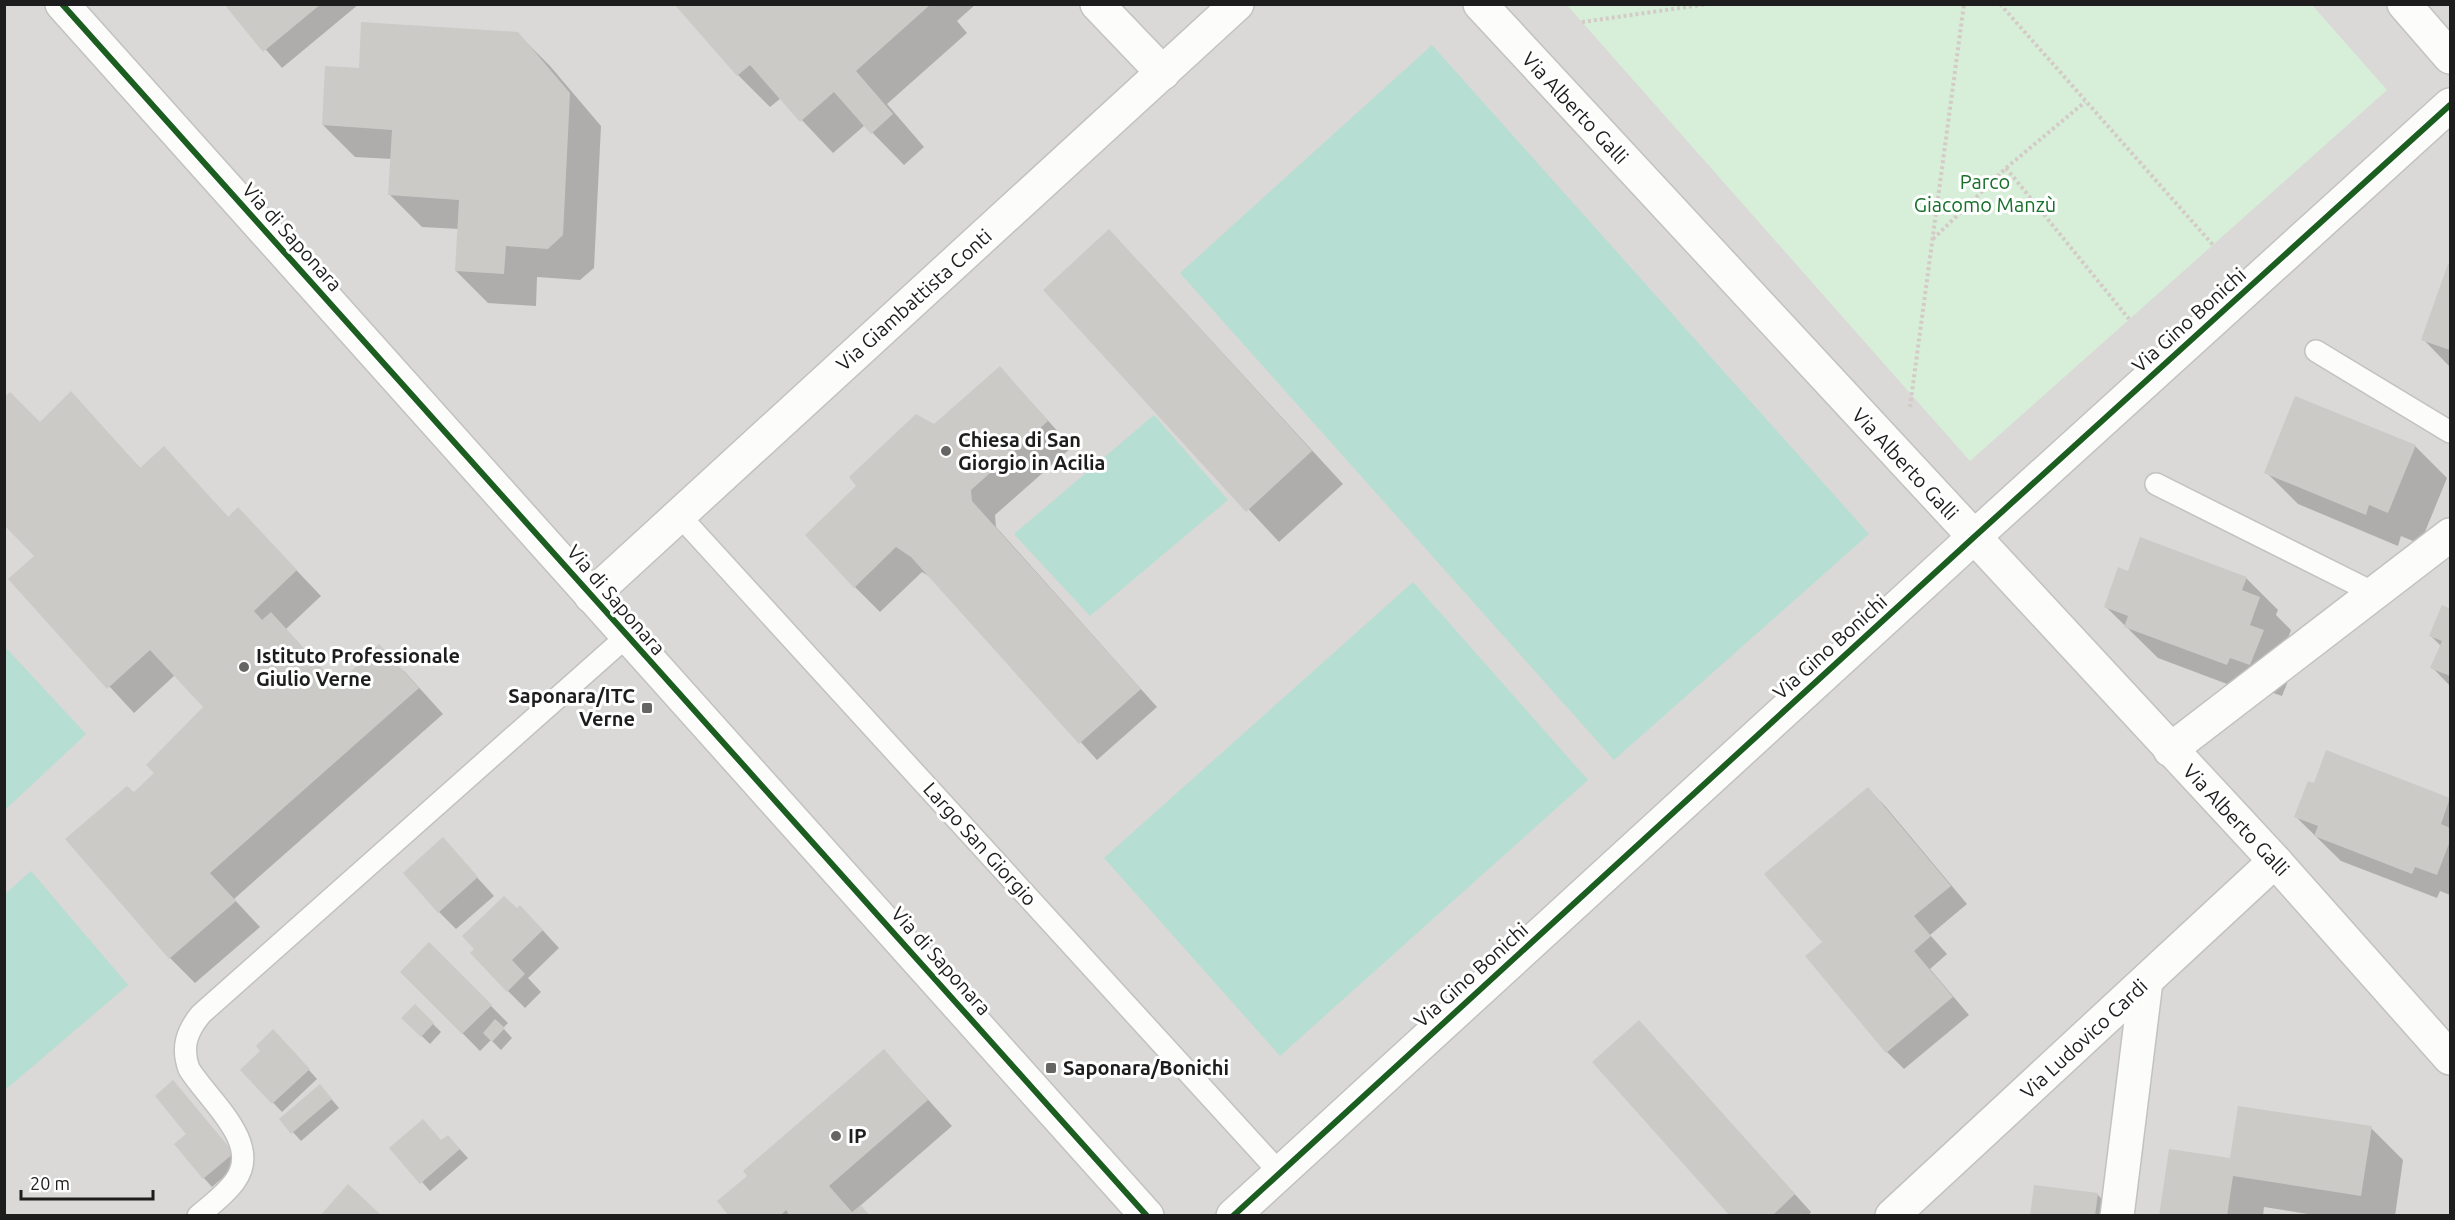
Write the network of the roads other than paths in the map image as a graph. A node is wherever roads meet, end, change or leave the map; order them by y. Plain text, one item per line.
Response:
1 (62, 4) edge
2 (1097, 4) edge
3 (1237, 4) edge
4 (1480, 4) edge
5 (2404, 4) edge
6 (2451, 57) edge
7 (1163, 73) junction
8 (2451, 105) edge
9 (2316, 351) dead end
10 (2451, 432) edge
11 (2156, 484) dead end
12 (679, 515) junction
13 (2451, 535) edge
14 (1973, 538) junction
15 (2374, 593) junction
16 (591, 596) junction
17 (626, 637) junction
18 (2170, 750) junction
19 (2275, 861) junction
20 (2146, 981) junction
21 (2451, 1058) edge
22 (1280, 1173) junction
23 (198, 1215) edge
24 (1147, 1215) edge
25 (1233, 1215) edge
26 (1892, 1215) edge
27 (2117, 1215) edge

1 - 16 street, Via di Saponara
2 - 7 street
3 - 7 street, Via Giambattista Conti
4 - 14 street, Via Alberto Galli
5 - 6 street
7 - 12 street, Via Giambattista Conti
8 - 14 street, Via Gino Bonichi
9 - 10 lane
11 - 15 lane
12 - 16 street, Via Giambattista Conti
12 - 22 lane, Largo San Giorgio
13 - 15 street
14 - 18 street, Via Alberto Galli
14 - 22 street, Via Gino Bonichi
15 - 18 street
16 - 17 street, Via di Saponara
17 - 23 lane
17 - 24 street, Via di Saponara
18 - 19 street, Via Alberto Galli
19 - 20 street, Via Ludovico Cardi
19 - 21 street, Via Alberto Galli
20 - 26 street, Via Ludovico Cardi
20 - 27 street
22 - 25 street, Via Gino Bonichi

